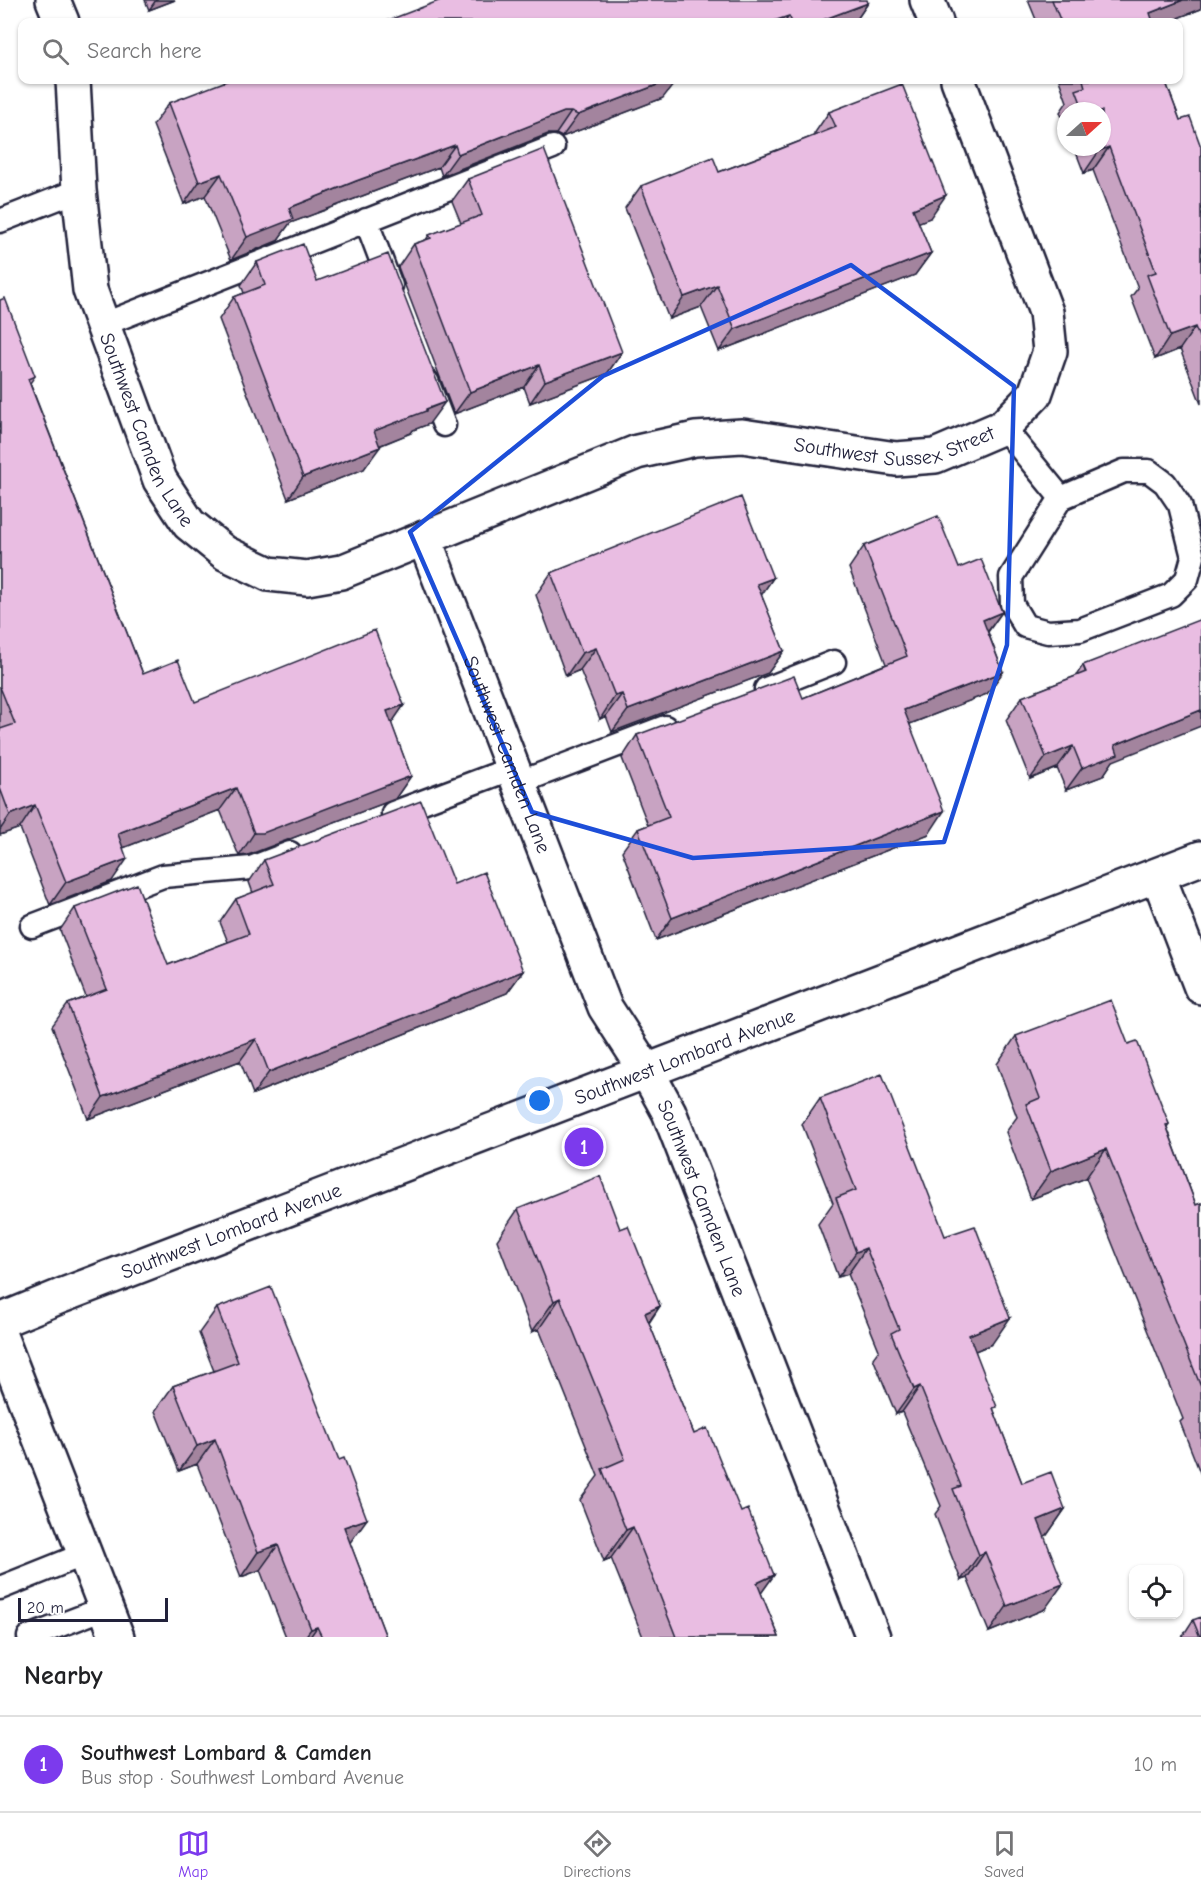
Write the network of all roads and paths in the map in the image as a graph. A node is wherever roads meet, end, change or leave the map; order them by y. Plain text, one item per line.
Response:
1 (54, 0) edge
2 (927, 0) edge
3 (61, 18) edge
4 (934, 18) edge
5 (73, 84) edge
6 (960, 84) edge
7 (553, 147) dead end
8 (78, 190) junction
9 (366, 220) junction
10 (0, 221) edge
11 (399, 307) edge
12 (102, 325) junction
13 (420, 361) edge
14 (444, 425) edge
15 (1003, 427) junction
16 (1060, 498) junction
17 (424, 538) junction
18 (834, 663) dead end
19 (747, 696) edge
20 (681, 721) edge
21 (515, 775) junction
22 (372, 821) edge
23 (306, 847) edge
24 (1201, 858) edge
25 (1158, 875) junction
26 (32, 926) dead end
27 (1201, 987) edge
28 (647, 1072) junction
29 (0, 1321) edge
30 (0, 1336) edge
31 (84, 1554) junction
32 (0, 1588) edge
33 (111, 1623) edge
34 (29, 1637) edge
35 (873, 1637) edge

1 - 3 street
2 - 4 street
5 - 8 street, Southwest Camden Lane
6 - 15 street, Southwest Sussex Street
7 - 9 lane
8 - 10 lane
8 - 12 street, Southwest Camden Lane
9 - 11 lane
9 - 12 lane
12 - 17 street, Southwest Camden Lane
13 - 14 lane
15 - 16 lane
15 - 17 street, Southwest Sussex Street
16 - 16 lane
17 - 21 street, Southwest Camden Lane
18 - 19 lane
20 - 21 lane
21 - 22 lane
21 - 28 street, Southwest Camden Lane
23 - 26 lane
24 - 25 street, Southwest Lombard Avenue
25 - 27 street
25 - 28 street, Southwest Lombard Avenue
28 - 29 street, Southwest Lombard Avenue
28 - 35 street, Southwest Camden Lane
30 - 31 street
31 - 32 lane
31 - 33 street
33 - 34 lane

